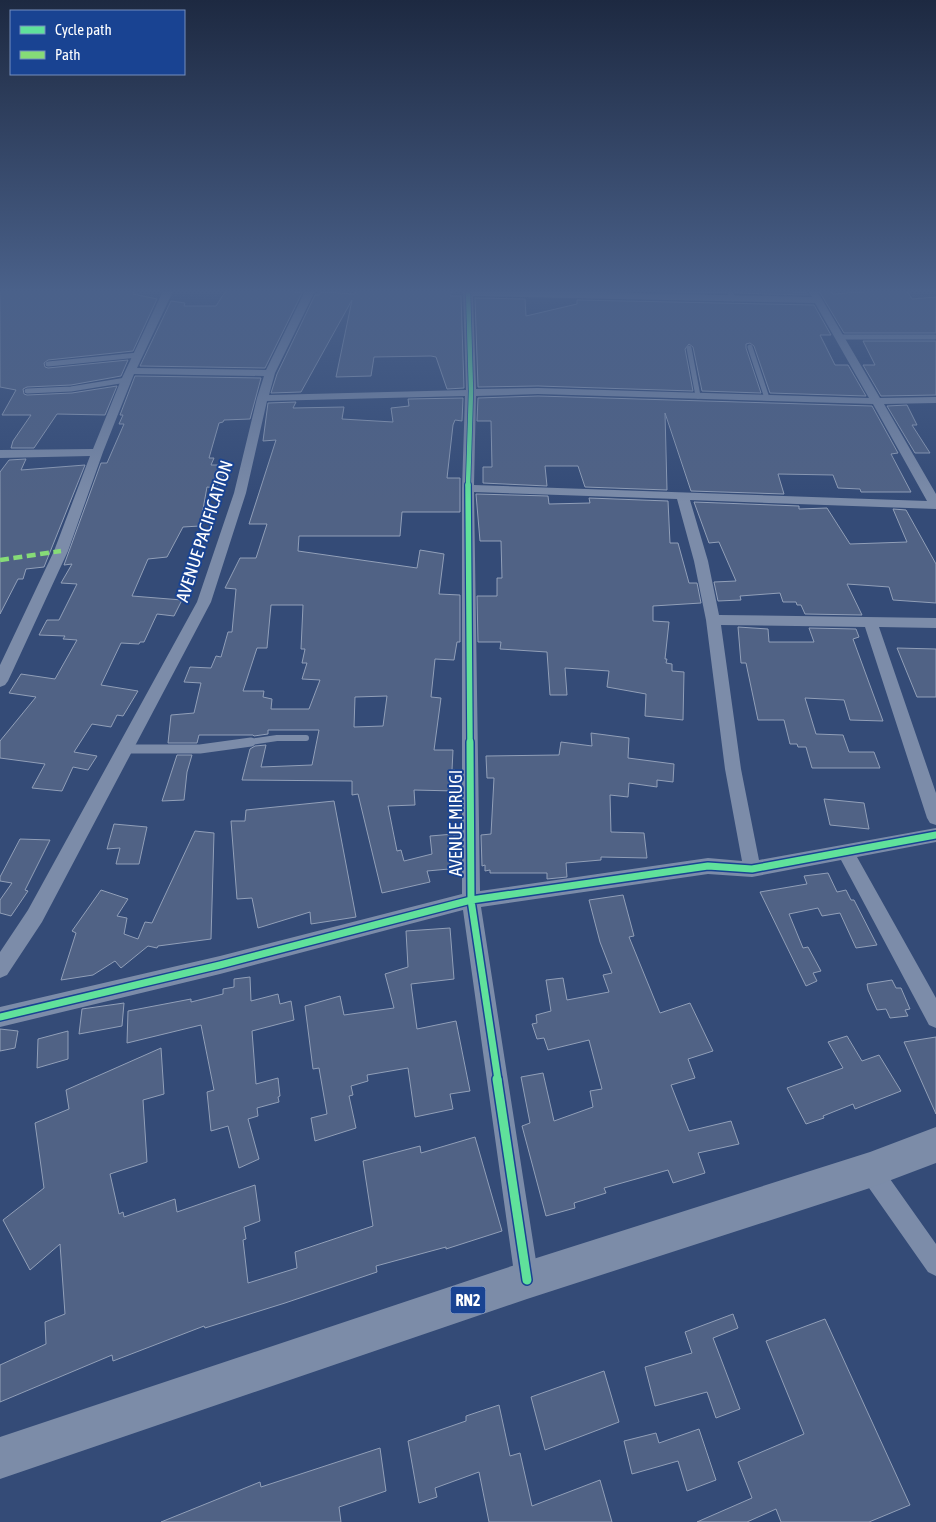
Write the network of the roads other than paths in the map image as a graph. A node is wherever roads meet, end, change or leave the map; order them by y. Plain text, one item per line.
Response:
1 (88, 360) edge
2 (136, 360) edge
3 (276, 360) edge
4 (471, 360) edge
5 (691, 360) edge
6 (754, 360) edge
7 (852, 360) edge
8 (48, 364) dead end
9 (270, 373) junction
10 (128, 376) junction
11 (27, 391) dead end
12 (472, 391) junction
13 (698, 396) junction
14 (262, 398) junction
15 (767, 398) junction
16 (936, 400) edge
17 (875, 401) junction
18 (97, 452) junction
19 (0, 454) edge
20 (468, 488) junction
21 (682, 495) junction
22 (936, 505) edge
23 (713, 620) junction
24 (870, 622) junction
25 (936, 623) edge
26 (0, 681) edge
27 (306, 738) dead end
28 (125, 748) junction
29 (936, 818) edge
30 (936, 835) edge
31 (846, 853) junction
32 (752, 869) junction
33 (471, 900) junction
34 (0, 969) edge
35 (0, 1017) edge
36 (936, 1018) edge
37 (936, 1145) edge
38 (870, 1170) junction
39 (936, 1264) edge
40 (527, 1280) junction
41 (0, 1458) edge

1 - 8 lane
2 - 10 street
3 - 9 street, AVENUE PACIFICATION
4 - 12 street
5 - 13 lane
6 - 15 lane
7 - 17 street
9 - 10 street
9 - 14 street, AVENUE PACIFICATION
10 - 11 lane
10 - 18 street
12 - 13 street
12 - 14 street
12 - 20 street, AVENUE MIRUGI
13 - 15 street
14 - 28 street, AVENUE PACIFICATION
15 - 17 street
16 - 17 street
17 - 22 street
18 - 19 street
18 - 26 street
20 - 21 street
20 - 33 street, AVENUE MIRUGI
21 - 22 street
21 - 23 street
23 - 24 street
23 - 32 street
24 - 25 street
24 - 29 street
27 - 28 lane
28 - 34 street, AVENUE PACIFICATION
30 - 31 street
31 - 32 street
31 - 36 street
32 - 33 street
33 - 35 street
33 - 40 street, AVENUE MIRUGI
37 - 38 highway, RN2
38 - 39 street
38 - 40 highway, RN2
40 - 41 highway, RN2

